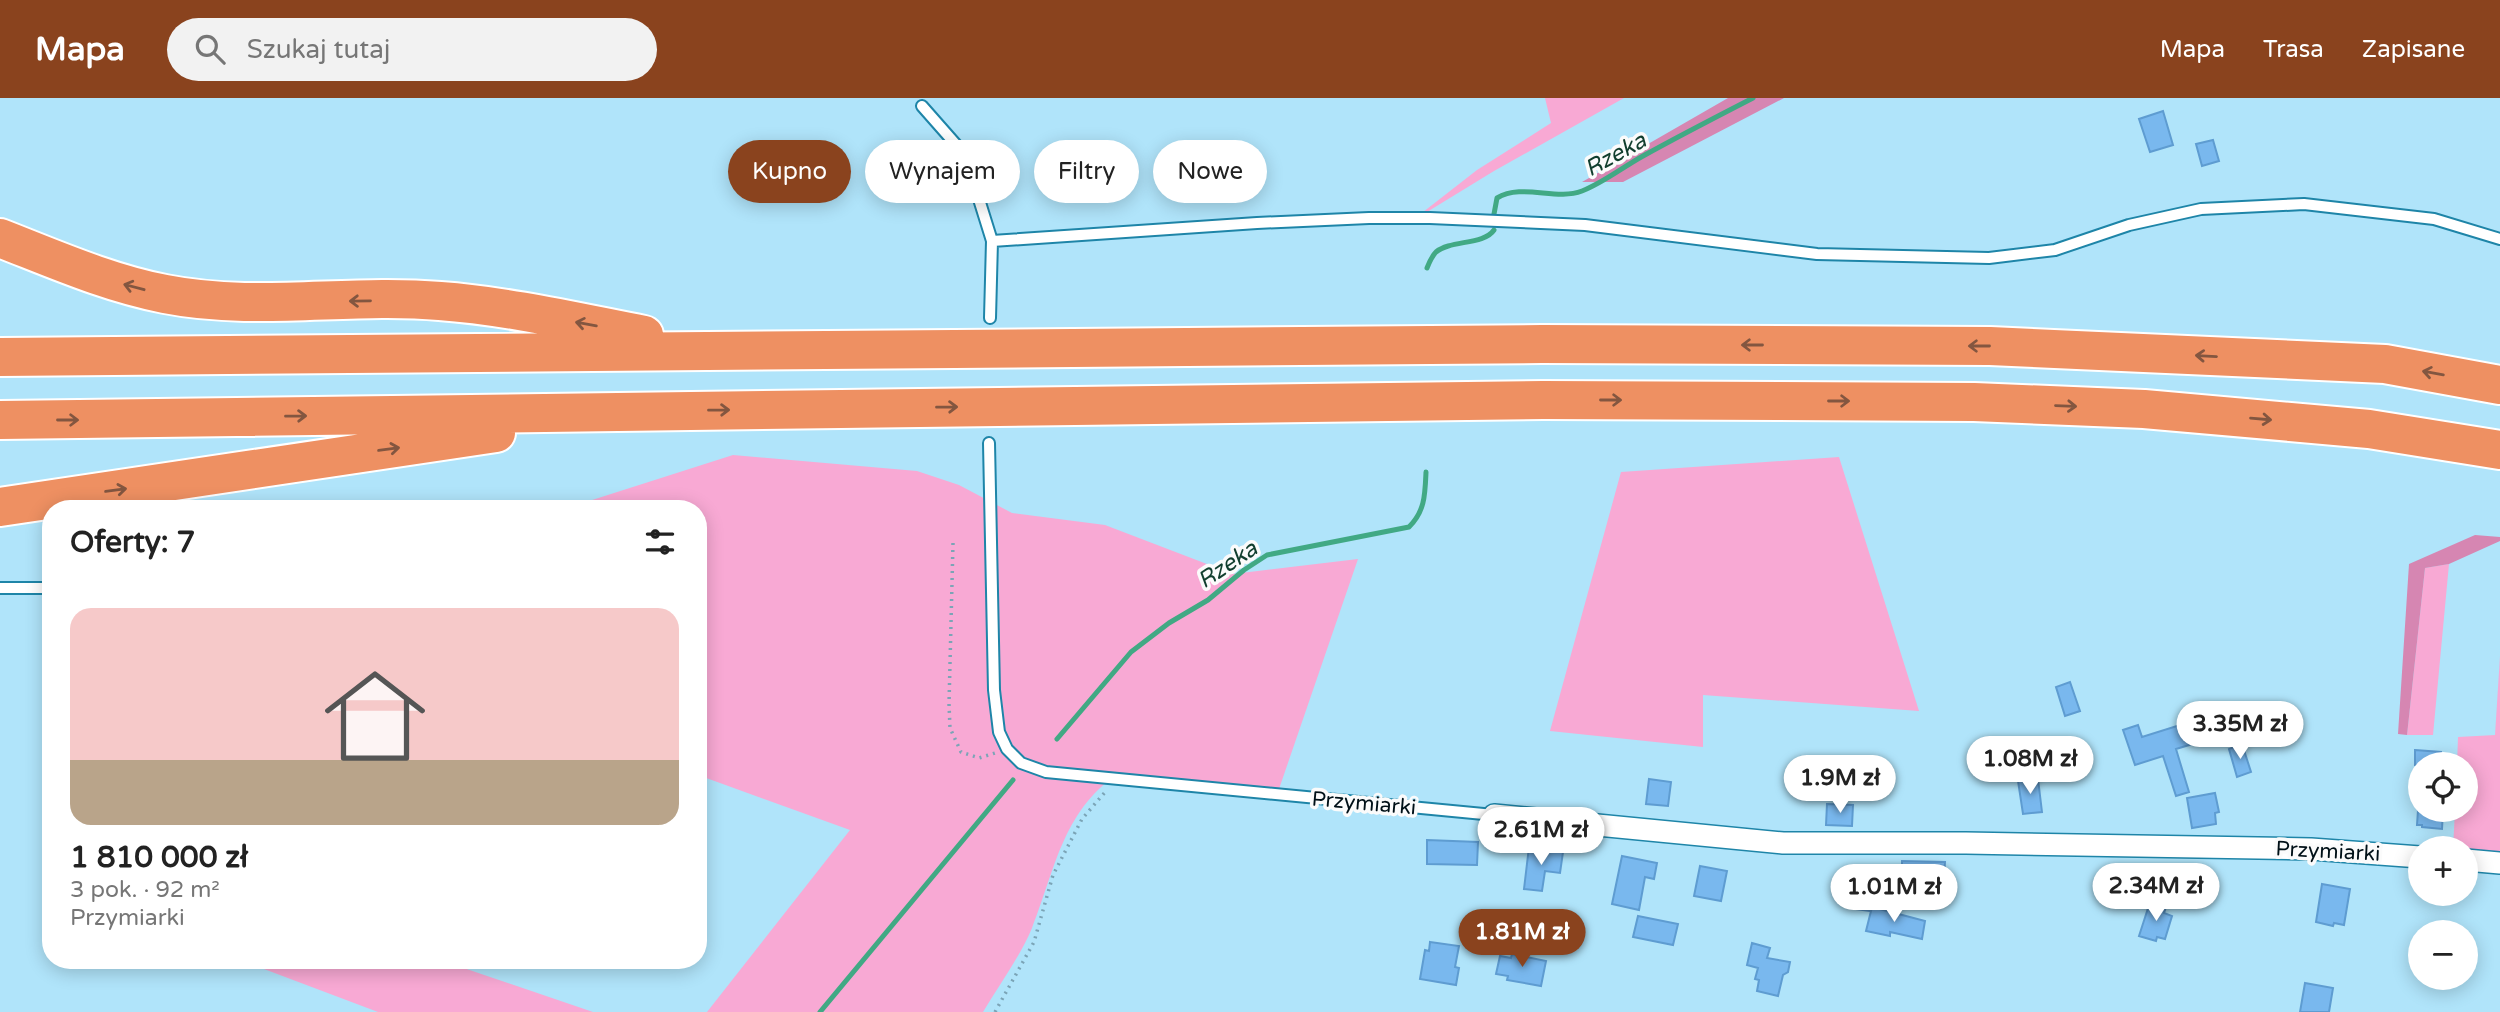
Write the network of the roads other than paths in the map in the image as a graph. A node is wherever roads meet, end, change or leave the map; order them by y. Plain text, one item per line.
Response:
1 (922, 106) dead end
2 (0, 238) edge
3 (2500, 239) edge
4 (992, 241) junction
5 (990, 318) dead end
6 (725, 350) junction
7 (0, 358) edge
8 (2500, 386) edge
9 (662, 410) junction
10 (0, 420) edge
11 (989, 443) dead end
12 (2500, 450) edge
13 (48, 500) edge
14 (42, 501) edge
15 (0, 507) edge
16 (0, 588) edge
17 (42, 588) edge
18 (1494, 815) joint
19 (2408, 856) edge
20 (2478, 861) edge
21 (2500, 863) edge

1 - 4 lane
6 -> 2 highway
3 - 4 lane
4 - 5 lane
6 - 7 highway
8 -> 6 highway
10 -> 9 highway
9 -> 12 highway
13 -> 9 highway
11 - 18 lane, Przymiarki
15 -> 14 highway
16 - 17 lane
18 - 19 street, Przymiarki
20 - 21 street

